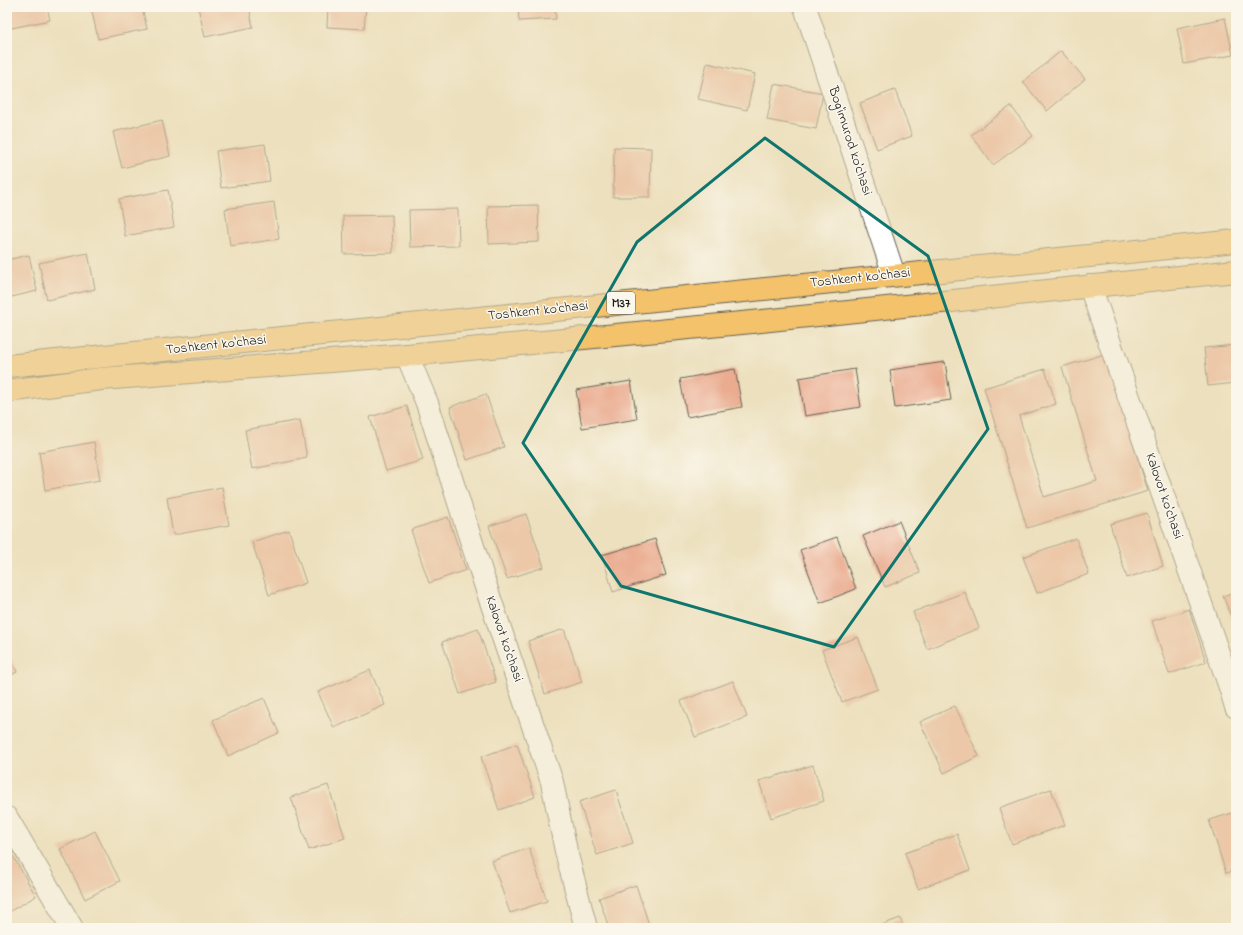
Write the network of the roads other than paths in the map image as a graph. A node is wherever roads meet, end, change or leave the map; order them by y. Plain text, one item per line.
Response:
1 (805, 7) edge
2 (1236, 241) edge
3 (1236, 271) edge
4 (894, 275) junction
5 (1090, 286) junction
6 (407, 355) junction
7 (7, 366) edge
8 (7, 391) edge
9 (1236, 707) edge
10 (7, 818) edge
11 (72, 928) edge
12 (586, 928) edge

1 - 4 street, Bog'imurod ko'chasi
2 - 4 highway, Toshkent ko'chasi / M37
3 - 5 highway, Toshkent ko'chasi / M37
4 - 7 highway, Toshkent ko'chasi / M37
5 - 6 highway, Toshkent ko'chasi / M37
5 - 9 street, Kalovot ko'chasi
6 - 8 highway, Toshkent ko'chasi / M37
6 - 12 street, Kalovot ko'chasi
10 - 11 street

